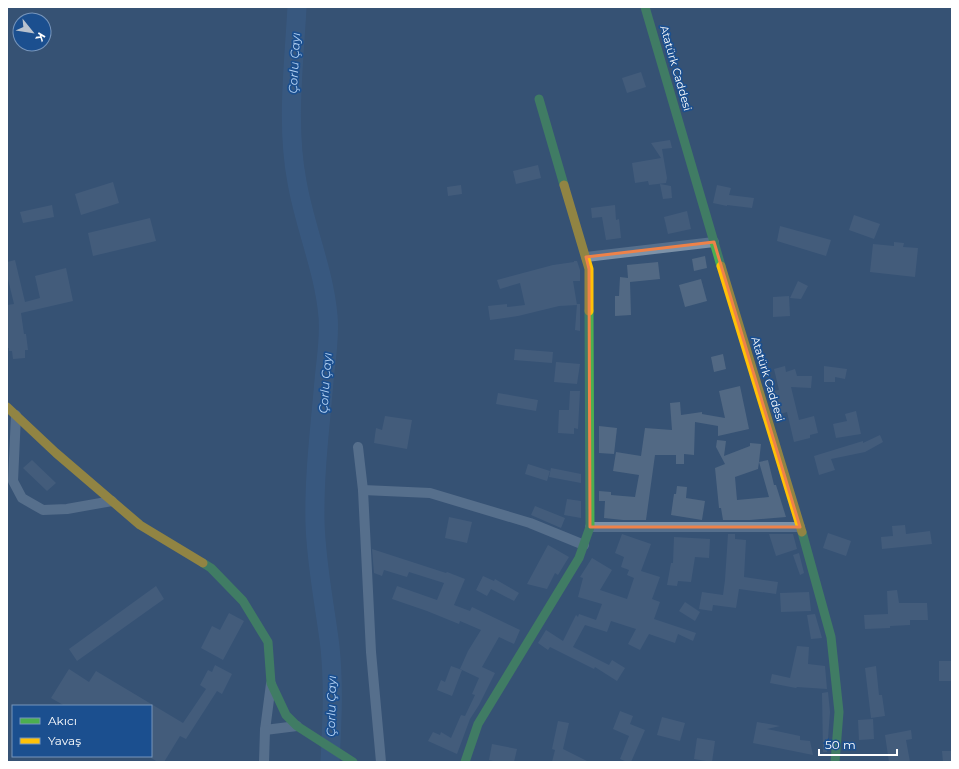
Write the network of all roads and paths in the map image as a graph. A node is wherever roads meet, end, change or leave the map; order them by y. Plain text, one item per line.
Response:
1 (645, 7) edge
2 (539, 99) dead end
3 (714, 242) junction
4 (586, 257) junction
5 (7, 407) edge
6 (16, 416) junction
7 (358, 447) dead end
8 (363, 490) junction
9 (112, 501) junction
10 (800, 527) junction
11 (587, 536) junction
12 (271, 683) junction
13 (297, 726) junction
14 (265, 730) junction
15 (264, 762) edge
16 (353, 762) edge
17 (381, 762) edge
18 (465, 762) edge
19 (835, 762) edge

1 - 3 street, Atatürk Caddesi
2 - 4 street
3 - 4 street
3 - 10 street, Atatürk Caddesi
4 - 11 street
5 - 6 street
6 - 9 street
6 - 9 street
7 - 8 street
8 - 11 street
8 - 17 street
9 - 12 street
10 - 11 street
10 - 19 street, Atatürk Caddesi
11 - 18 street
12 - 13 street
12 - 14 street
13 - 14 street
13 - 16 street
14 - 15 street

